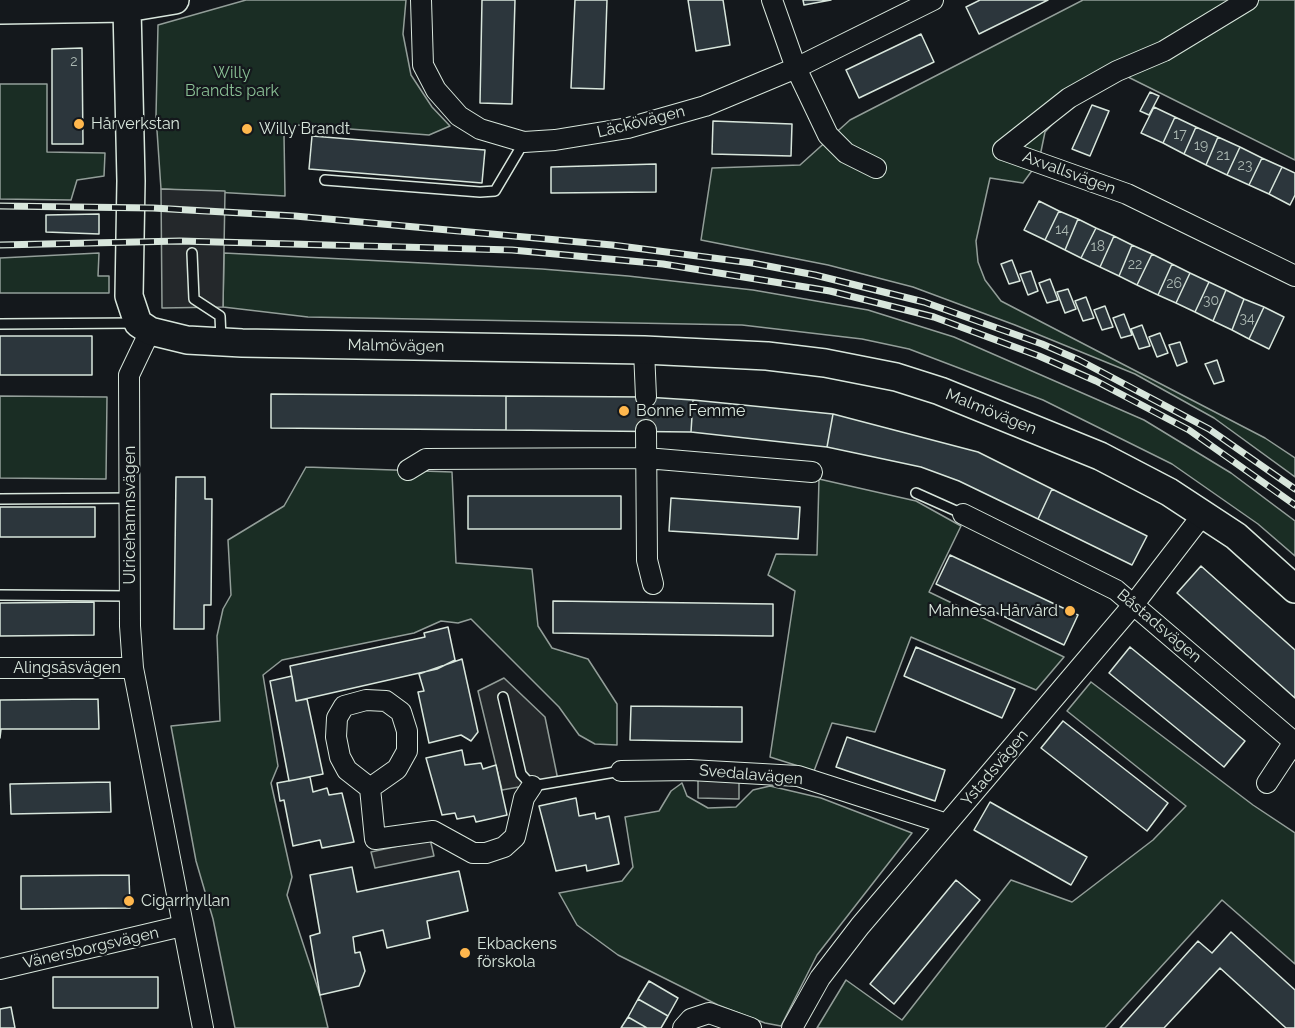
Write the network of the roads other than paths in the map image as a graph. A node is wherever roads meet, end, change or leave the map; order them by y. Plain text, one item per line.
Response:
1 (175, 0) edge
2 (422, 0) edge
3 (772, 0) edge
4 (933, 0) edge
5 (1248, 0) edge
6 (126, 4) edge
7 (0, 10) edge
8 (796, 68) junction
9 (524, 142) junction
10 (876, 168) dead end
11 (325, 180) dead end
12 (192, 253) dead end
13 (1295, 276) edge
14 (0, 324) edge
15 (144, 327) junction
16 (221, 342) junction
17 (644, 350) junction
18 (646, 397) tunnel mouth
19 (646, 430) tunnel mouth
20 (646, 458) junction
21 (408, 470) dead end
22 (812, 472) dead end
23 (916, 493) dead end
24 (132, 498) junction
25 (0, 499) edge
26 (1204, 513) junction
27 (963, 514) joint
28 (653, 584) dead end
29 (1295, 589) edge
30 (0, 595) edge
31 (130, 596) junction
32 (1134, 604) junction
33 (0, 668) edge
34 (134, 668) junction
35 (503, 697) dead end
36 (621, 771) joint
37 (1267, 783) dead end
38 (532, 786) junction
39 (370, 788) junction
40 (947, 824) junction
41 (182, 926) junction
42 (0, 969) edge
43 (203, 1028) edge
44 (683, 1028) edge
45 (751, 1028) edge
46 (792, 1028) edge

1 - 6 street
2 - 9 street, Läckövägen
3 - 8 street
4 - 8 street, Läckövägen
5 - 13 street, Axvallsvägen
6 - 7 street
6 - 15 street
8 - 9 street, Läckövägen
8 - 10 street
9 - 11 lane
12 - 16 lane
14 - 15 lane
15 - 16 street, Malmövägen
15 - 24 street, Ulricehamnsvägen
16 - 17 street, Malmövägen
17 - 18 street
17 - 26 street, Malmövägen
19 - 20 street
20 - 21 street
20 - 22 street
20 - 28 street
23 - 27 lane
24 - 25 lane
24 - 31 street, Ulricehamnsvägen
26 - 29 street, Malmövägen
26 - 32 street, Ystadsvägen
27 - 32 street, Båstadsvägen
30 - 31 lane
31 - 34 street, Ulricehamnsvägen
32 - 37 street, Båstadsvägen
32 - 40 street, Ystadsvägen
33 - 34 street, Alingsåsvägen
34 - 41 street, Ulricehamnsvägen
35 - 38 lane
36 - 38 lane
36 - 40 street, Svedalavägen
38 - 39 street
39 - 39 street
40 - 46 street, Ystadsvägen
41 - 42 street, Vänersborgsvägen
41 - 43 street, Ulricehamnsvägen
44 - 45 street

